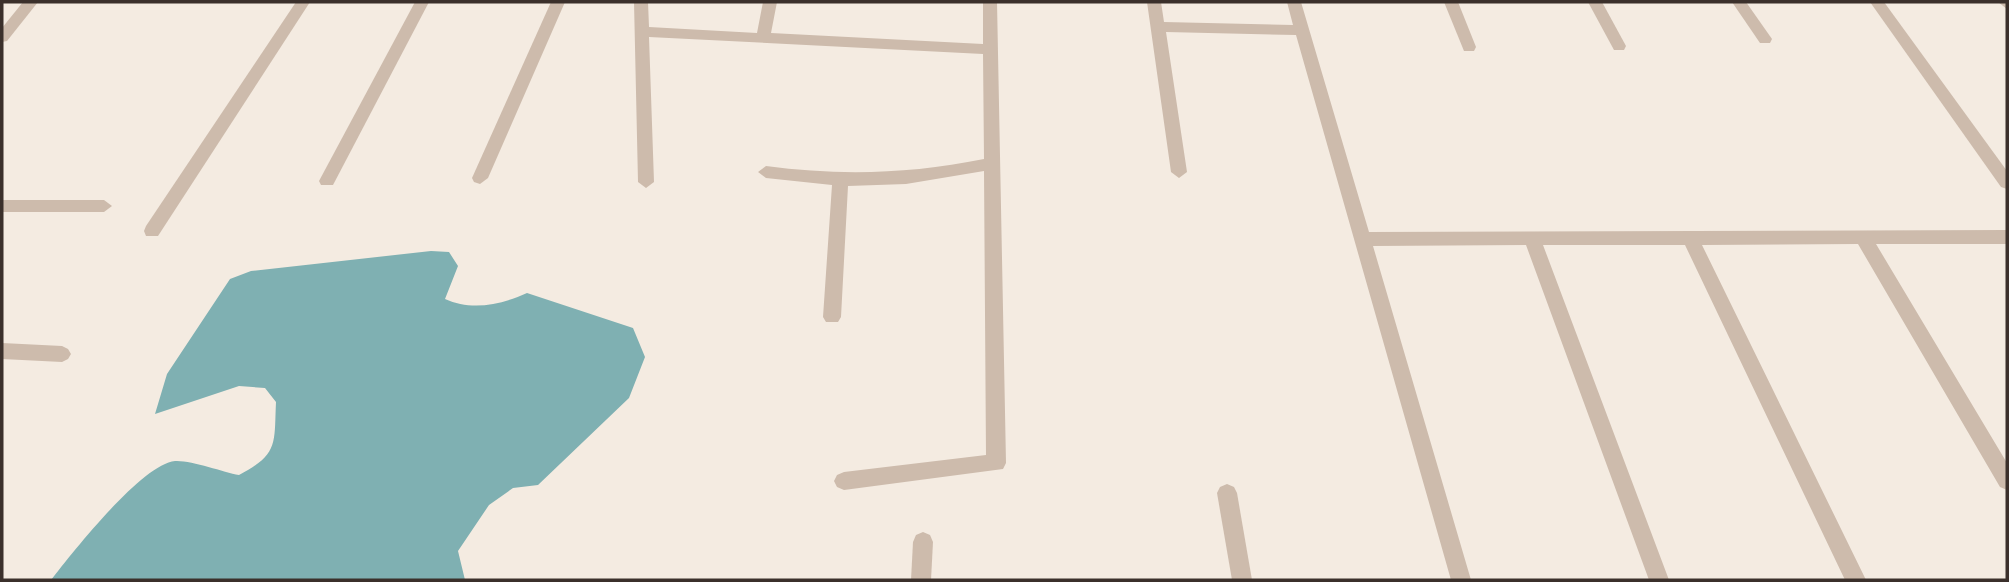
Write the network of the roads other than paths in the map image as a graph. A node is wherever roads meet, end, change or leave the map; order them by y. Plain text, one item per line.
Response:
1 (31, 2) edge
2 (303, 2) edge
3 (422, 2) edge
4 (558, 2) edge
5 (641, 2) edge
6 (770, 2) edge
7 (990, 2) edge
8 (1154, 2) edge
9 (1294, 2) edge
10 (1451, 2) edge
11 (1595, 2) edge
12 (1739, 2) edge
13 (1877, 2) edge
14 (1158, 27) junction
15 (1302, 30) junction
16 (642, 32) junction
17 (2, 37) edge
18 (763, 38) junction
19 (1765, 39) dead end
20 (1619, 46) dead end
21 (1469, 47) dead end
22 (990, 49) junction
23 (992, 163) junction
24 (766, 172) dead end
25 (1179, 172) dead end
26 (480, 178) dead end
27 (327, 181) dead end
28 (840, 181) junction
29 (646, 182) dead end
30 (2007, 184) edge
31 (2, 206) edge
32 (104, 206) dead end
33 (152, 231) dead end
34 (1863, 237) junction
35 (2007, 237) edge
36 (1690, 238) junction
37 (1363, 239) junction
38 (1532, 239) junction
39 (832, 317) dead end
40 (2, 351) edge
41 (62, 354) dead end
42 (844, 481) dead end
43 (2007, 481) edge
44 (1227, 493) dead end
45 (923, 542) dead end
46 (921, 580) edge
47 (1242, 580) edge
48 (1461, 580) edge
49 (1659, 580) edge
50 (1856, 580) edge

1 - 17 street
2 - 33 street
3 - 27 street
4 - 26 street
5 - 16 street
6 - 18 street
7 - 22 street
8 - 14 street
9 - 15 street
10 - 21 street
11 - 20 street
12 - 19 street
13 - 30 street
14 - 15 street
14 - 25 street
15 - 37 street
16 - 18 street
16 - 29 street
18 - 22 street
22 - 23 street
23 - 28 street
23 - 42 street
24 - 28 street
28 - 39 street
31 - 32 street
34 - 35 street
34 - 36 street
34 - 43 street
36 - 38 street
36 - 50 street
37 - 38 street
37 - 48 street
38 - 49 street
40 - 41 street
44 - 47 street
45 - 46 street

